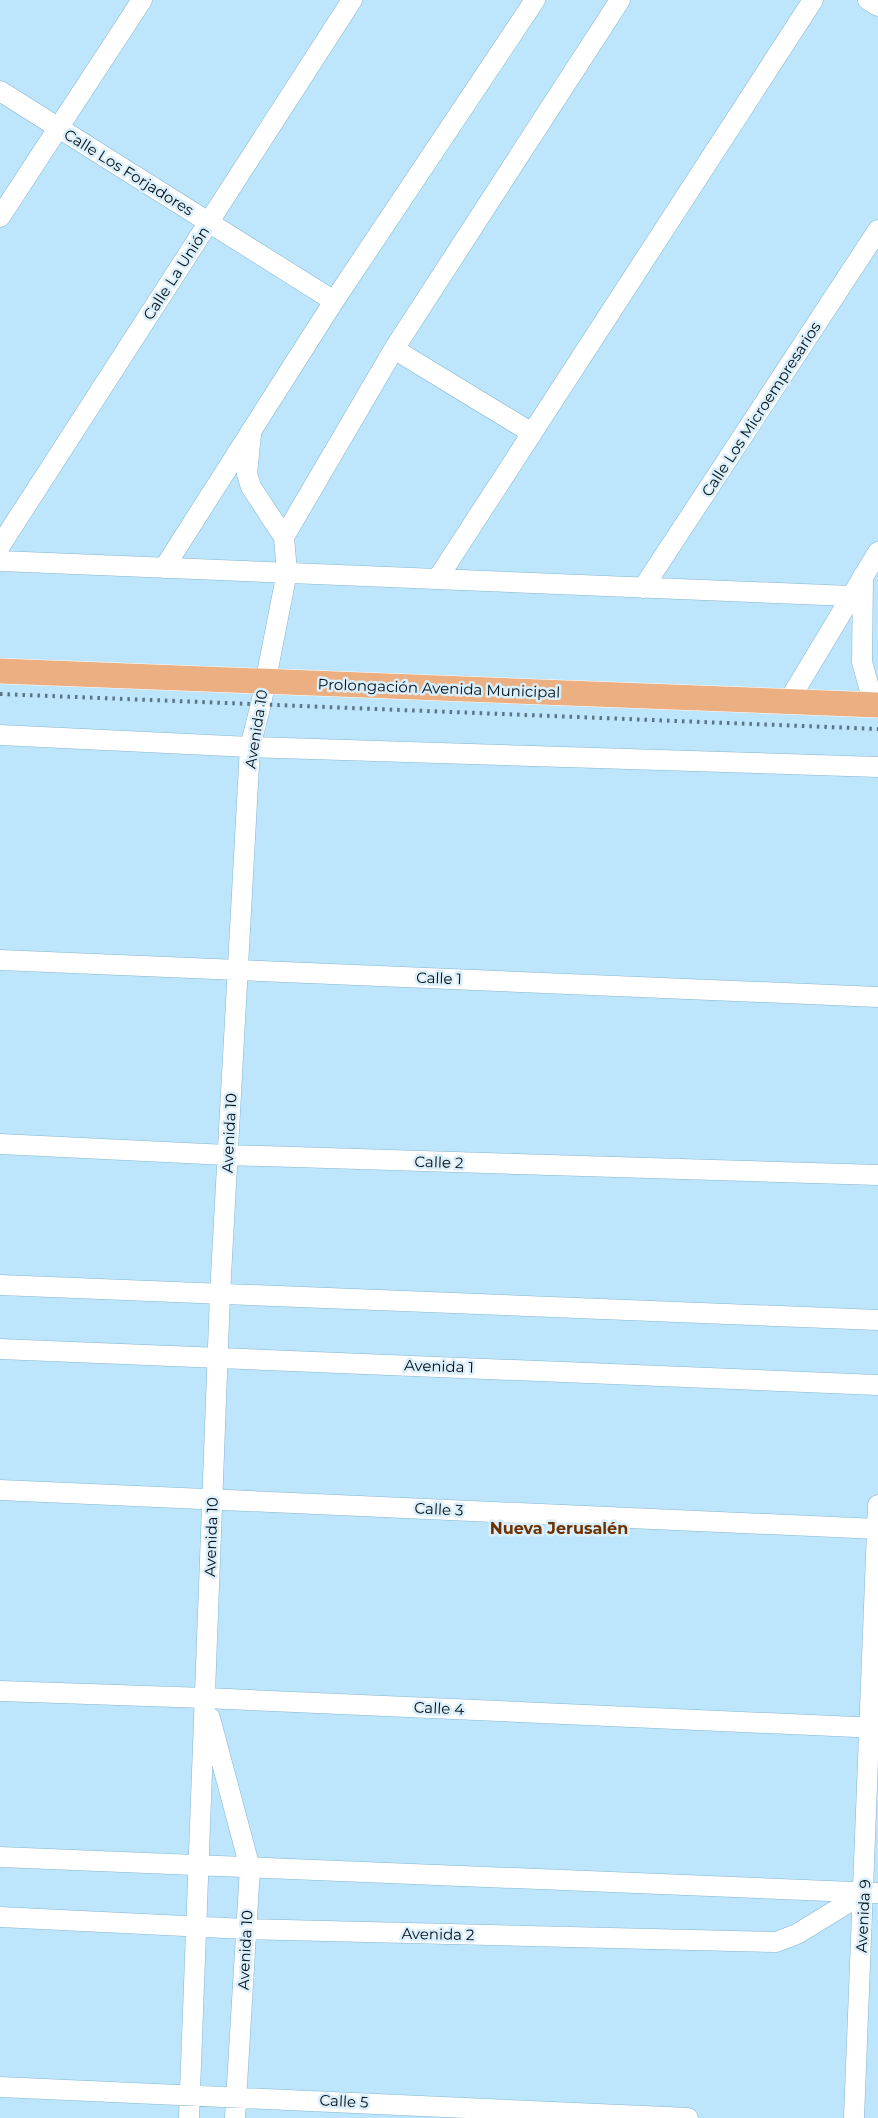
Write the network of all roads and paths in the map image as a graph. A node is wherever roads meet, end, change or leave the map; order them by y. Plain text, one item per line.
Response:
1 (142, 0) edge
2 (352, 0) edge
3 (535, 0) edge
4 (620, 0) edge
5 (813, 0) edge
6 (868, 0) edge
7 (878, 6) edge
8 (0, 91) edge
9 (58, 128) junction
10 (0, 217) edge
11 (209, 222) junction
12 (878, 230) edge
13 (334, 300) junction
14 (394, 348) junction
15 (251, 431) junction
16 (532, 433) junction
17 (284, 537) junction
18 (0, 546) edge
19 (878, 552) edge
20 (0, 561) edge
21 (164, 568) junction
22 (287, 572) junction
23 (863, 576) junction
24 (438, 578) junction
25 (643, 588) junction
26 (850, 596) junction
27 (0, 671) edge
28 (264, 681) junction
29 (788, 702) junction
30 (876, 705) edge
31 (0, 735) edge
32 (250, 747) junction
33 (878, 767) edge
34 (0, 960) edge
35 (238, 970) junction
36 (878, 997) edge
37 (0, 1144) edge
38 (227, 1155) junction
39 (878, 1175) edge
40 (0, 1285) edge
41 (220, 1294) junction
42 (878, 1320) edge
43 (0, 1349) edge
44 (218, 1357) junction
45 (878, 1385) edge
46 (0, 1490) edge
47 (212, 1498) junction
48 (878, 1505) edge
49 (878, 1529) edge
50 (0, 1691) edge
51 (205, 1698) junction
52 (874, 1728) edge
53 (0, 1858) edge
54 (199, 1866) junction
55 (250, 1868) junction
56 (871, 1893) edge
57 (0, 1917) edge
58 (196, 1927) junction
59 (246, 1929) junction
60 (0, 2087) edge
61 (189, 2094) junction
62 (236, 2096) junction
63 (189, 2118) edge
64 (235, 2118) edge
65 (688, 2118) edge
66 (854, 2118) edge

1 - 9 street
2 - 11 street, Calle La Unión
3 - 13 street
4 - 14 street
5 - 16 street
6 - 7 street
8 - 9 street, Calle Los Forjadores
9 - 10 street
9 - 11 street, Calle Los Forjadores
11 - 13 street, Calle Los Forjadores
11 - 18 street, Calle La Unión
12 - 25 street, Calle Los Microempresarios
13 - 15 street
14 - 16 street
14 - 17 street
15 - 17 street
15 - 21 street
16 - 24 street
17 - 22 street, Avenida 10
19 - 23 street
20 - 21 street
21 - 22 street
22 - 24 street
22 - 28 street, Avenida 10
23 - 26 street
23 - 30 street
24 - 25 street
25 - 26 street
26 - 29 street
27 - 28 main road, Prolongación Avenida Municipal
28 - 29 main road, Prolongación Avenida Municipal
28 - 32 street, Avenida 10
29 - 30 main road, Prolongación Avenida Municipal
31 - 32 street
32 - 33 street
32 - 35 street, Avenida 10
34 - 35 street, Calle 1
35 - 36 street, Calle 1
35 - 38 street, Avenida 10
37 - 38 street, Calle 2
38 - 39 street, Calle 2
38 - 41 street, Avenida 10
40 - 41 street
41 - 42 street
41 - 44 street, Avenida 10
43 - 44 street, Avenida 1
44 - 45 street, Avenida 1
44 - 47 street, Avenida 10
46 - 47 street, Calle 3
47 - 49 street, Calle 3
47 - 51 street, Avenida 10
48 - 49 street, Avenida 9
49 - 52 street, Avenida 9
50 - 51 street, Calle 4
51 - 52 street, Calle 4
51 - 54 street, Avenida 10
51 - 55 street, Avenida 10
52 - 56 street, Avenida 9
53 - 54 street
54 - 55 street
54 - 58 street, Avenida 10
55 - 56 street
55 - 59 street, Avenida 10
56 - 59 street, Avenida 2
56 - 66 street, Avenida 9
57 - 58 street, Avenida 2
58 - 59 street, Avenida 2
58 - 61 street, Avenida 10
59 - 62 street, Avenida 10
60 - 61 street, Calle 5
61 - 62 street, Calle 5
61 - 63 street, Avenida 10
62 - 64 street, Avenida 10
62 - 65 street, Calle 5

